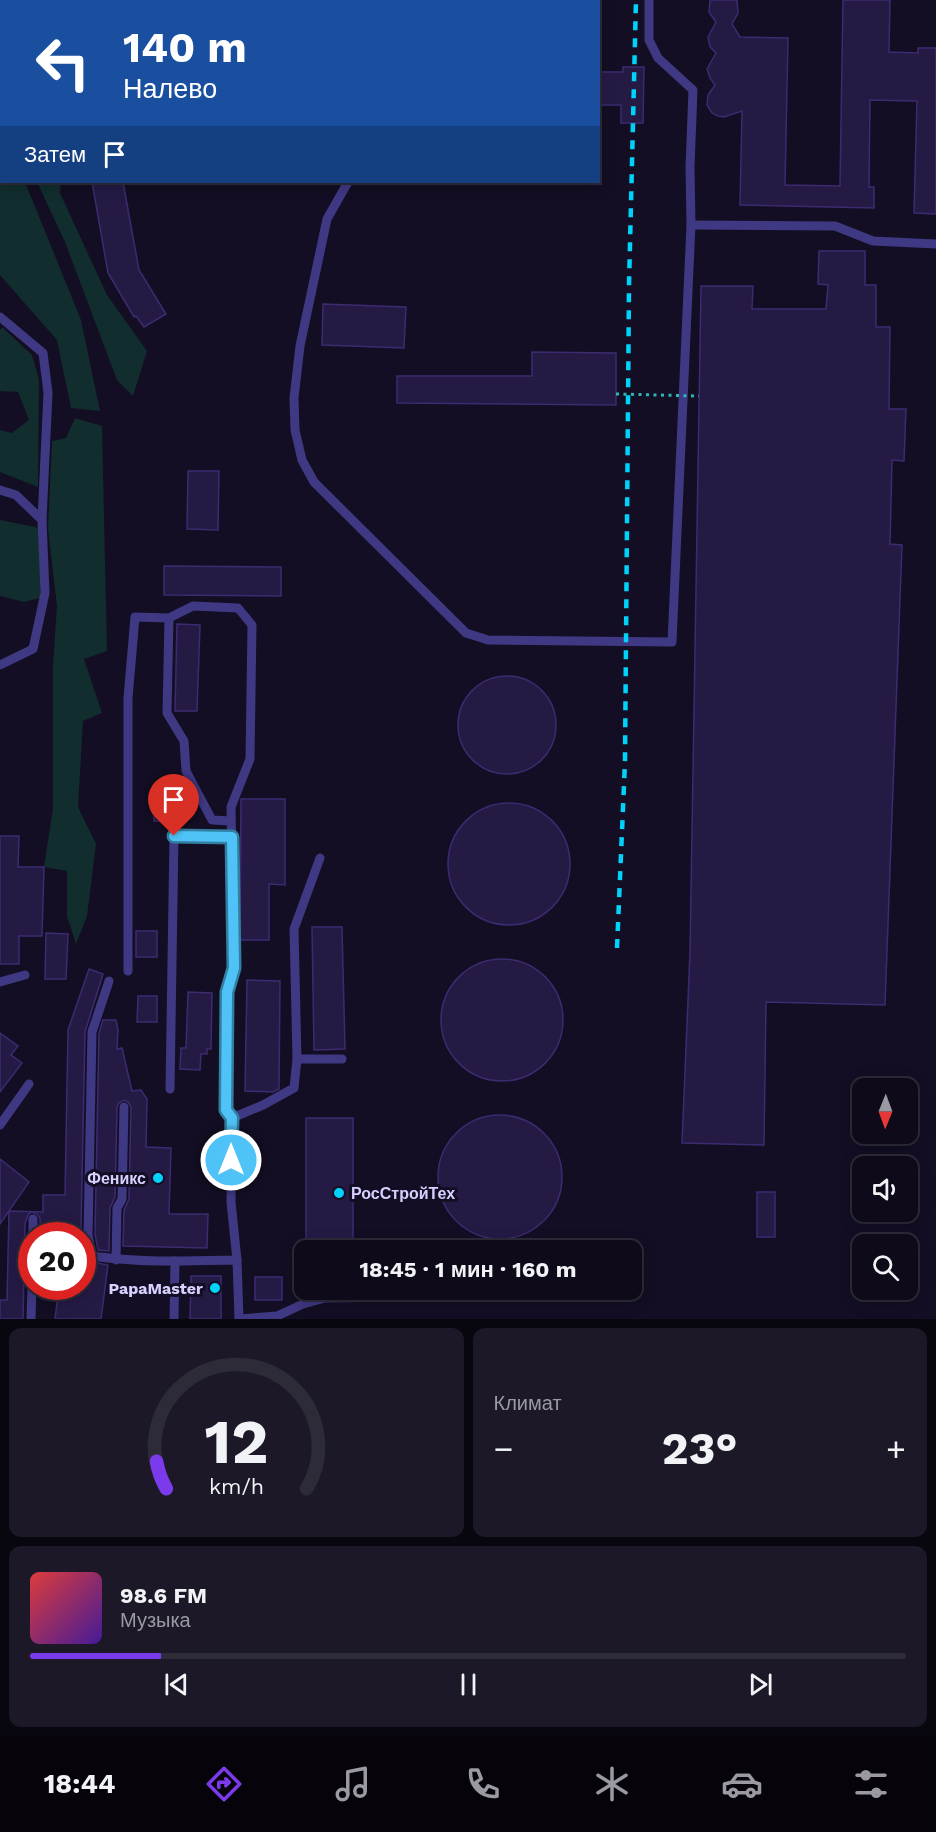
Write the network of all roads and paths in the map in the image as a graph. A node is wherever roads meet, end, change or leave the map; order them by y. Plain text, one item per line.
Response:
1 (649, 0) edge
2 (347, 183) edge
3 (691, 225) junction
4 (936, 244) edge
5 (0, 317) edge
6 (616, 394) dead end
7 (699, 396) dead end
8 (0, 490) edge
9 (42, 520) junction
10 (169, 618) junction
11 (0, 665) edge
12 (231, 821) junction
13 (232, 837) junction
14 (320, 858) dead end
15 (128, 971) dead end
16 (26, 975) dead end
17 (109, 981) dead end
18 (0, 982) edge
19 (297, 1059) junction
20 (342, 1059) dead end
21 (29, 1084) dead end
22 (170, 1089) dead end
23 (124, 1107) dead end
24 (232, 1118) junction
25 (0, 1125) edge
26 (88, 1222) edge
27 (96, 1257) edge
28 (116, 1260) junction
29 (237, 1260) junction
30 (175, 1261) junction
31 (32, 1300) edge
32 (318, 1300) edge
33 (31, 1319) edge
34 (174, 1319) edge
35 (239, 1319) edge

1 - 3 lane
2 - 3 lane
3 - 4 lane
5 - 9 lane
6 - 7 path, bridge
8 - 9 lane
9 - 11 lane
10 - 12 lane
10 - 12 lane
10 - 15 lane
12 - 13 lane
13 - 22 lane
13 - 24 lane
14 - 19 lane
16 - 18 lane
17 - 26 lane
19 - 20 lane
19 - 24 lane
21 - 25 lane
23 - 28 lane
24 - 29 lane
27 - 28 lane
28 - 30 lane
29 - 30 lane
29 - 35 lane
30 - 34 lane
31 - 33 lane
32 - 35 lane

